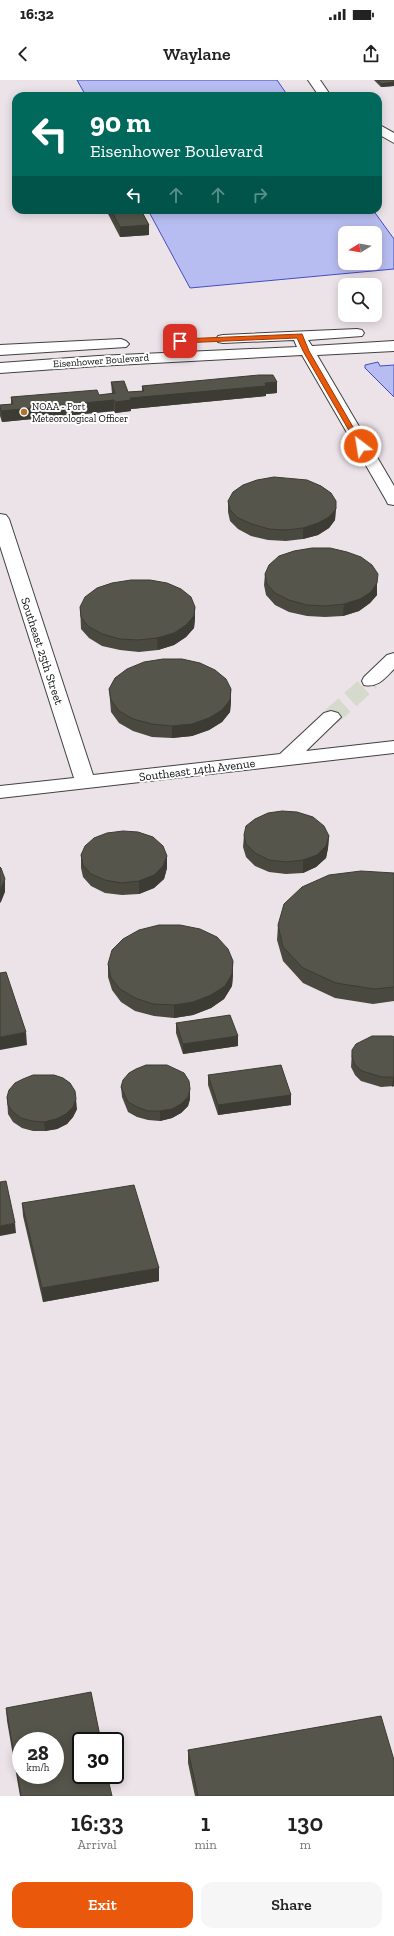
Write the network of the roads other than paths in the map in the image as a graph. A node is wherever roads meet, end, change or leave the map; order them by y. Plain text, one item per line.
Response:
1 (314, 80) edge
2 (322, 92) edge
3 (382, 131) edge
4 (394, 139) edge
5 (374, 332) dead end
6 (300, 336) junction
7 (211, 340) dead end
8 (135, 343) dead end
9 (394, 346) edge
10 (0, 350) edge
11 (306, 351) junction
12 (0, 368) edge
13 (394, 500) edge
14 (0, 518) edge
15 (394, 659) edge
16 (371, 681) tunnel mouth
17 (331, 717) tunnel mouth
18 (394, 747) edge
19 (286, 759) junction
20 (85, 782) junction
21 (0, 792) edge

1 - 2 street
3 - 4 street
5 - 6 street
6 - 7 street
6 - 11 street
8 - 10 street, Eisenhower Boulevard
9 - 11 street, Eisenhower Boulevard
11 - 12 street, Eisenhower Boulevard
11 - 13 street
14 - 20 street, Southeast 25th Street
15 - 16 street
17 - 19 street
18 - 19 street, Southeast 14th Avenue
19 - 20 street, Southeast 14th Avenue
20 - 21 street, Southeast 14th Avenue

